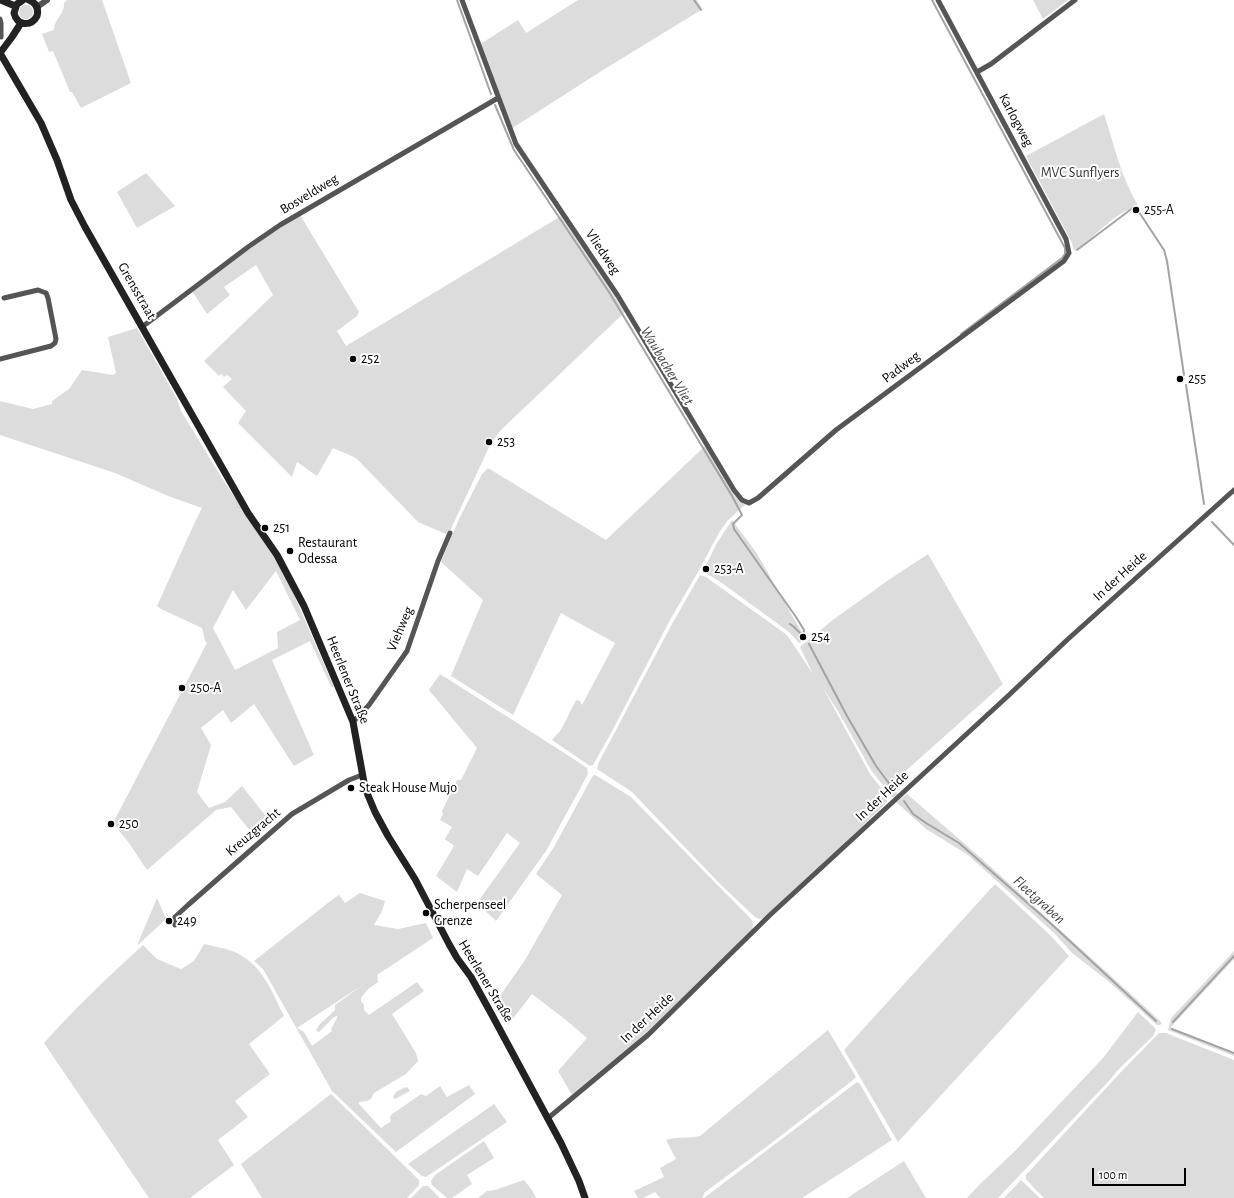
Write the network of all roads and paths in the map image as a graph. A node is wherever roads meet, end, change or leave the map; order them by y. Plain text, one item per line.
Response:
1 (1, 0) edge
2 (23, 0) edge
3 (29, 0) edge
4 (47, 0) edge
5 (462, 0) edge
6 (938, 0) edge
7 (1075, 0) edge
8 (15, 6) junction
9 (37, 7) junction
10 (0, 18) edge
11 (21, 23) junction
12 (1, 37) edge
13 (0, 53) edge
14 (977, 72) junction
15 (498, 98) junction
16 (1070, 252) joint
17 (4, 298) dead end
18 (142, 327) junction
19 (0, 359) edge
20 (1234, 490) edge
21 (749, 503) joint
22 (450, 533) dead end
23 (264, 535) joint
24 (353, 722) junction
25 (362, 775) junction
26 (175, 925) dead end
27 (547, 1119) junction
28 (586, 1198) edge

1 - 8 main road
2 - 8 main road
3 - 9 main road
4 - 9 street
5 - 15 street, Vliedweg
6 - 14 street, Karlogweg
7 - 14 street
8 - 11 main road
9 - 11 main road
10 - 12 street
11 - 13 main road
13 - 18 main road, Grensstraat
14 - 16 street, Karlogweg
15 - 18 street, Bosveldweg
15 - 21 street, Vliedweg
16 - 21 street, Padweg
17 - 19 street
18 - 23 main road, Grensstraat
20 - 27 street, In der Heide
22 - 24 street, Viehweg
23 - 24 main road, Heerlener Straße
24 - 25 main road, Heerlener Straße
25 - 26 street, Kreuzgracht
25 - 27 main road, Heerlener Straße
27 - 28 main road, Heerlener Straße

